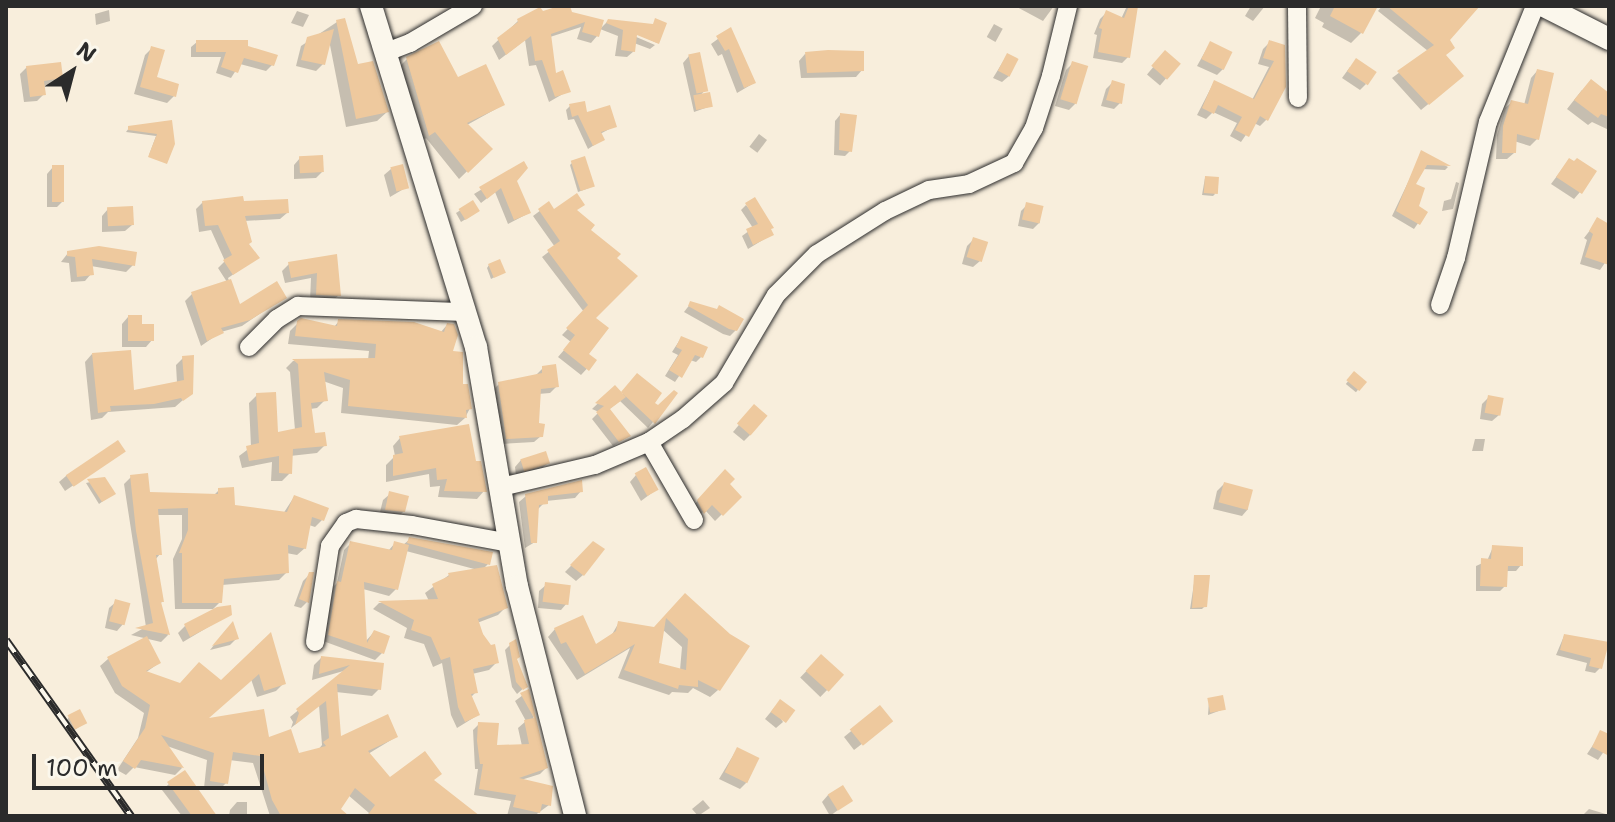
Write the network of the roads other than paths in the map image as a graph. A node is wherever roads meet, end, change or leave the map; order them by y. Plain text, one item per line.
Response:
1 (371, 6) edge
2 (473, 6) edge
3 (1068, 6) edge
4 (1297, 6) edge
5 (1535, 6) edge
6 (1544, 6) edge
7 (1609, 39) edge
8 (384, 53) junction
9 (1298, 98) dead end
10 (1440, 305) dead end
11 (465, 312) junction
12 (249, 347) dead end
13 (649, 442) junction
14 (501, 487) junction
15 (694, 520) dead end
16 (510, 543) junction
17 (315, 642) dead end
18 (575, 816) edge

1 - 8 street
2 - 8 street
3 - 13 street
4 - 9 street
5 - 10 street
6 - 7 street
8 - 11 street
11 - 12 street
11 - 14 street
13 - 14 street
13 - 15 street
14 - 16 street
16 - 17 street
16 - 18 street

